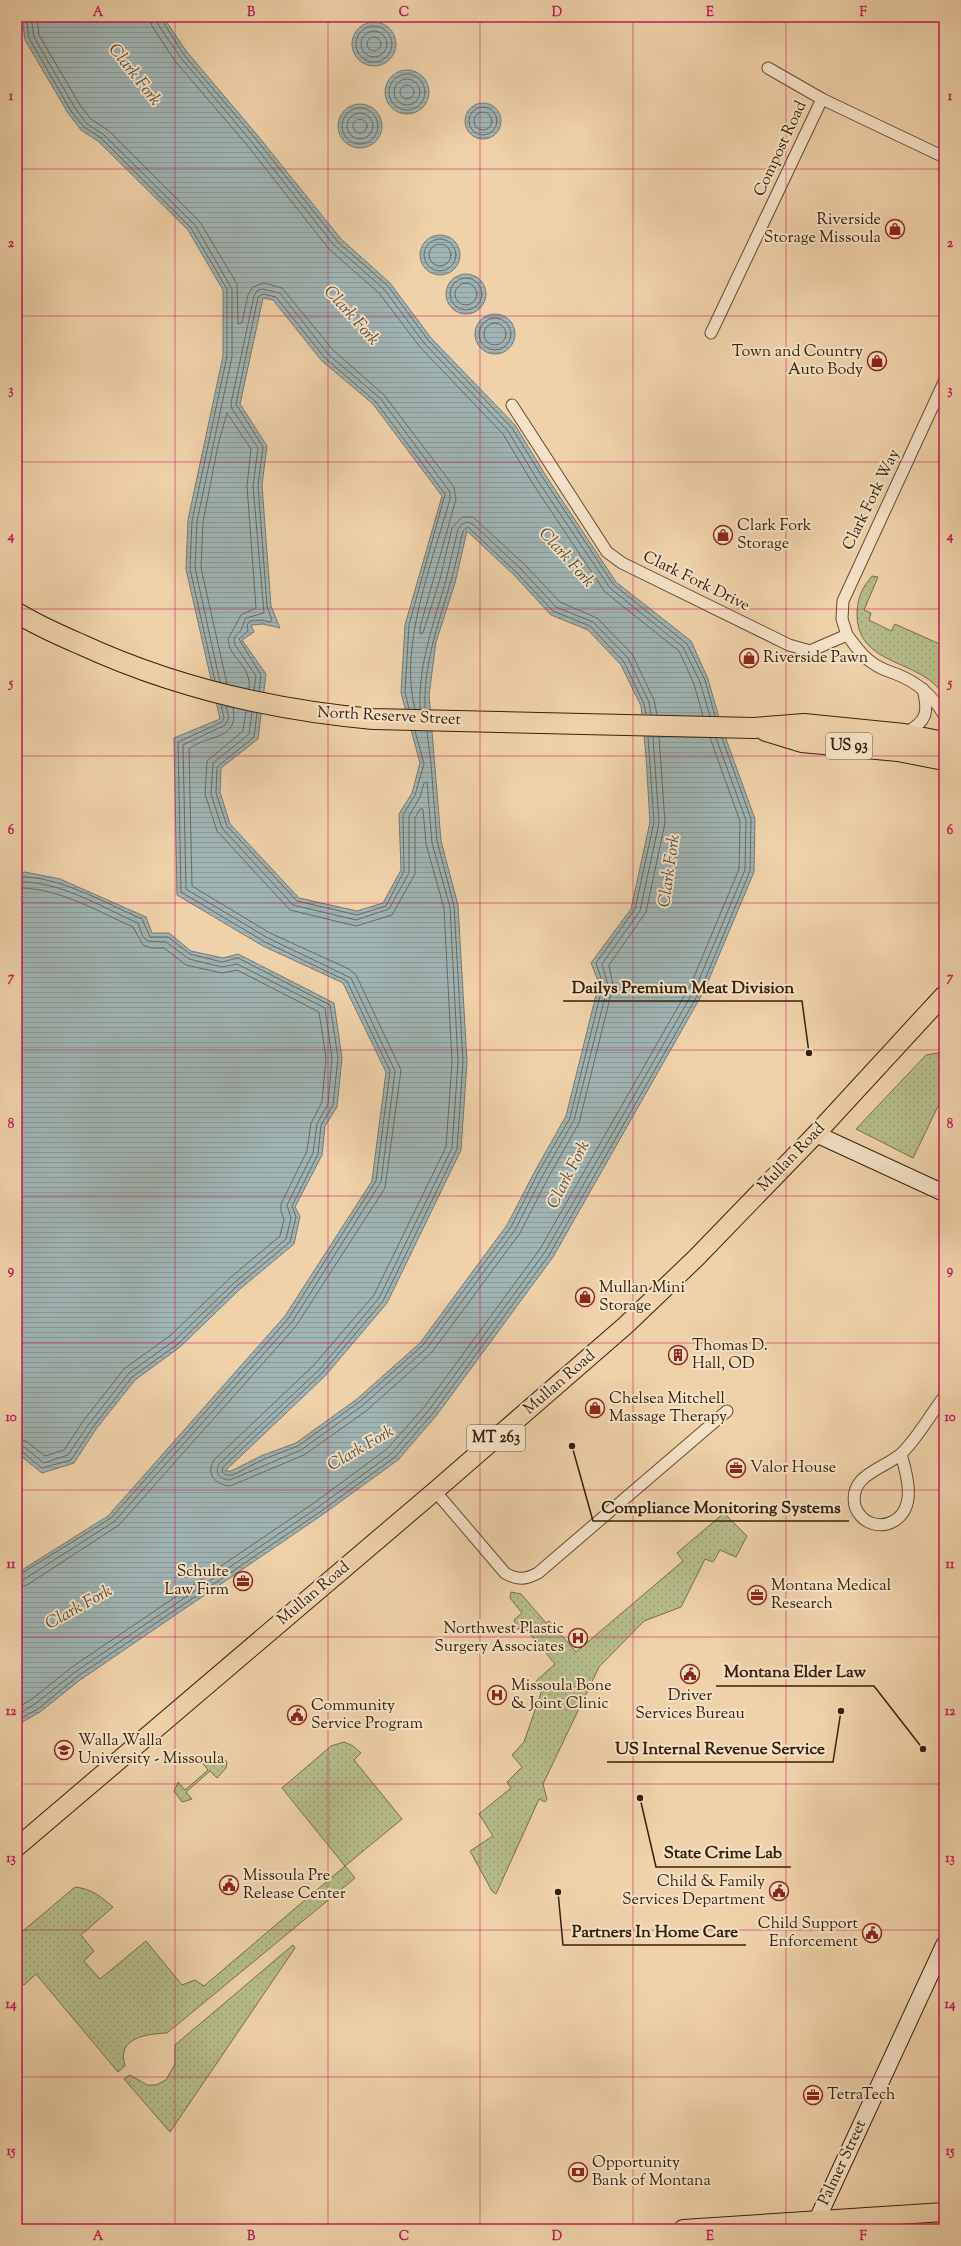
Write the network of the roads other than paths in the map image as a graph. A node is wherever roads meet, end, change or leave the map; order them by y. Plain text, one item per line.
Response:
1 (768, 68) dead end
2 (822, 99) junction
3 (944, 157) edge
4 (711, 333) dead end
5 (944, 382) edge
6 (512, 405) dead end
7 (17, 613) edge
8 (847, 635) junction
9 (922, 689) junction
10 (944, 715) edge
11 (754, 728) junction
12 (904, 734) junction
13 (944, 742) edge
14 (944, 760) edge
15 (944, 995) edge
16 (816, 1134) junction
17 (944, 1193) edge
18 (944, 1397) edge
19 (727, 1411) dead end
20 (901, 1454) junction
21 (435, 1491) junction
22 (17, 1847) edge
23 (944, 1945) edge
24 (944, 2212) edge
25 (814, 2225) edge
26 (683, 2229) edge

1 - 2 street, Compost Road
2 - 3 street
2 - 4 street, Compost Road
5 - 8 street, Clark Fork Way
6 - 8 street, Clark Fork Drive
7 - 11 highway, North Reserve Street
8 - 9 street
9 - 10 street
9 - 12 street
11 - 12 highway, North Reserve Street / US 93
11 - 14 highway, North Reserve Street / US 93
12 - 13 highway, North Reserve Street / US 93
15 - 16 main road, Mullan Road / MT 263
16 - 17 street
16 - 21 main road, Mullan Road / MT 263
18 - 20 street
19 - 21 street
20 - 20 street
21 - 22 main road, Mullan Road / MT 263
23 - 25 street, Palmer Street
24 - 25 main road
25 - 26 main road

